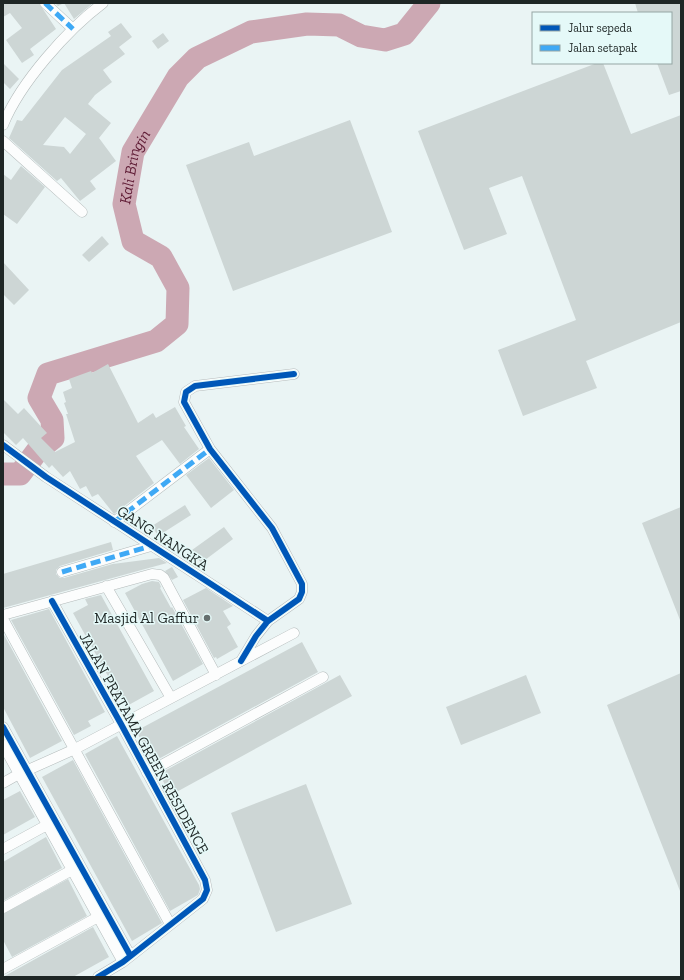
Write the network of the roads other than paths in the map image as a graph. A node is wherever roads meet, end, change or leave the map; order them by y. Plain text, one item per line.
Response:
1 (45, 3) edge
2 (103, 3) edge
3 (73, 29) junction
4 (3, 125) edge
5 (3, 141) edge
6 (82, 212) dead end
7 (294, 374) dead end
8 (3, 445) edge
9 (210, 449) junction
10 (114, 522) junction
11 (151, 546) junction
12 (62, 572) dead end
13 (106, 586) junction
14 (52, 601) junction
15 (3, 615) edge
16 (3, 619) edge
17 (268, 621) junction
18 (294, 633) dead end
19 (240, 661) junction
20 (216, 675) junction
21 (323, 677) dead end
22 (171, 698) junction
23 (121, 724) junction
24 (3, 727) edge
25 (3, 745) edge
26 (75, 748) junction
27 (23, 772) junction
28 (147, 773) junction
29 (3, 783) edge
30 (47, 825) junction
31 (3, 849) edge
32 (72, 870) junction
33 (3, 908) edge
34 (98, 917) junction
35 (170, 924) junction
36 (126, 958) junction
37 (3, 969) edge
38 (98, 977) edge

1 - 3 street
2 - 3 street
3 - 4 street
5 - 6 street
7 - 9 street
8 - 10 street, GANG NANGKA
9 - 10 street
9 - 17 street
10 - 11 street, GANG NANGKA
11 - 12 street
11 - 17 street, GANG NANGKA
13 - 14 street
13 - 20 street
13 - 22 street
14 - 15 street
14 - 23 street, JALAN PRATAMA GREEN RESIDENCE
16 - 26 street
17 - 19 street
18 - 19 street, JALAN PRATAMA GREEN RESIDENCE
19 - 20 street, JALAN PRATAMA GREEN RESIDENCE
20 - 22 street, JALAN PRATAMA GREEN RESIDENCE
21 - 28 street, JALAN PRATAMA GREEN RESIDENCE
22 - 23 street, JALAN PRATAMA GREEN RESIDENCE
23 - 26 street, JALAN PRATAMA GREEN RESIDENCE
23 - 28 street, JALAN PRATAMA GREEN RESIDENCE
24 - 27 street
25 - 27 street
26 - 27 street, JALAN PRATAMA GREEN RESIDENCE
26 - 35 street
27 - 29 street, JALAN PRATAMA GREEN RESIDENCE
27 - 30 street
27 - 36 street
28 - 35 street, JALAN PRATAMA GREEN RESIDENCE
30 - 31 street
30 - 32 street
32 - 33 street
32 - 34 street
34 - 36 street
34 - 37 street
35 - 36 street
36 - 38 street

